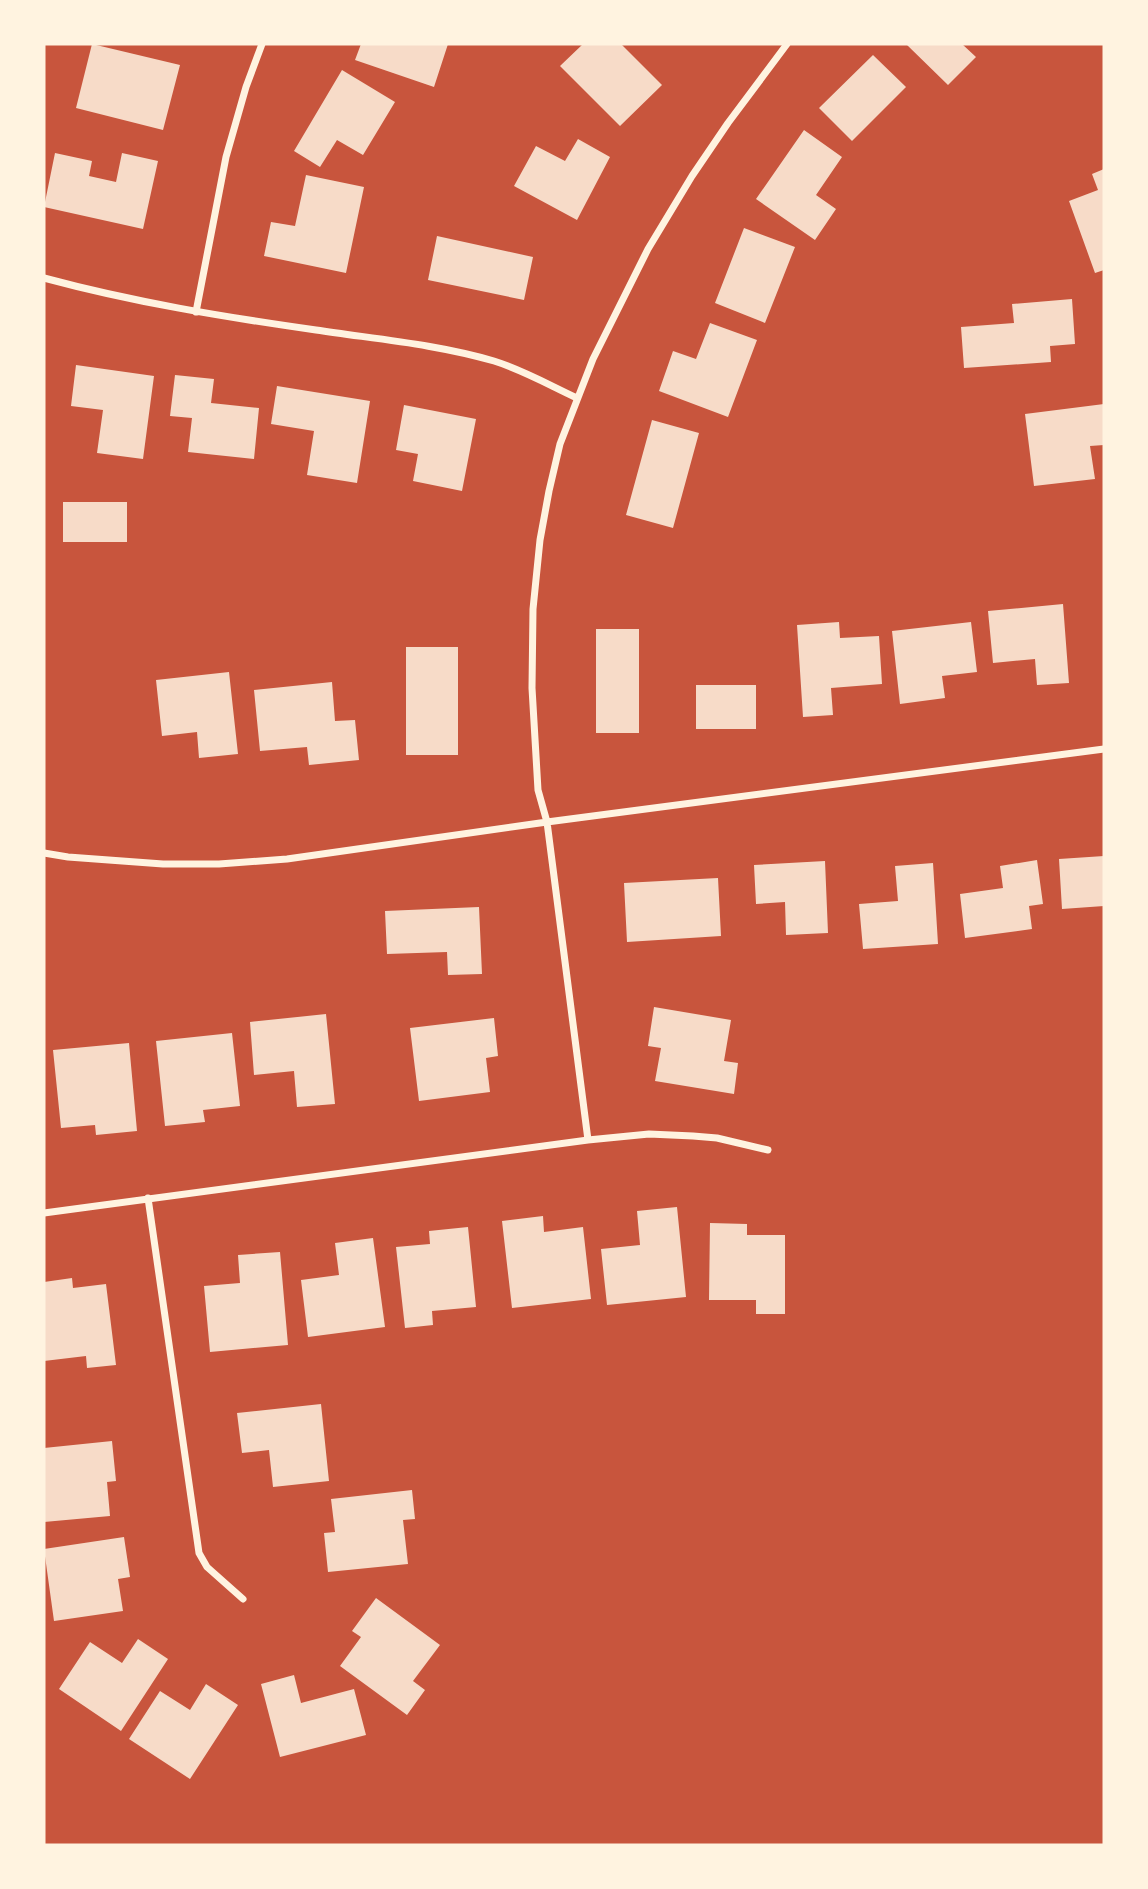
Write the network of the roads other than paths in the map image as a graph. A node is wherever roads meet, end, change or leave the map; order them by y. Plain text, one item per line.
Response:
1 (262, 44) edge
2 (787, 44) edge
3 (44, 278) edge
4 (196, 312) junction
5 (577, 398) junction
6 (1104, 749) edge
7 (547, 822) junction
8 (44, 853) edge
9 (588, 1140) junction
10 (768, 1150) dead end
11 (148, 1198) junction
12 (44, 1213) edge
13 (243, 1599) dead end

1 - 4 street
2 - 5 street
3 - 4 street
4 - 5 street
5 - 7 street
6 - 7 street
7 - 8 street
7 - 9 street
9 - 10 street
9 - 11 street
11 - 12 street
11 - 13 street

